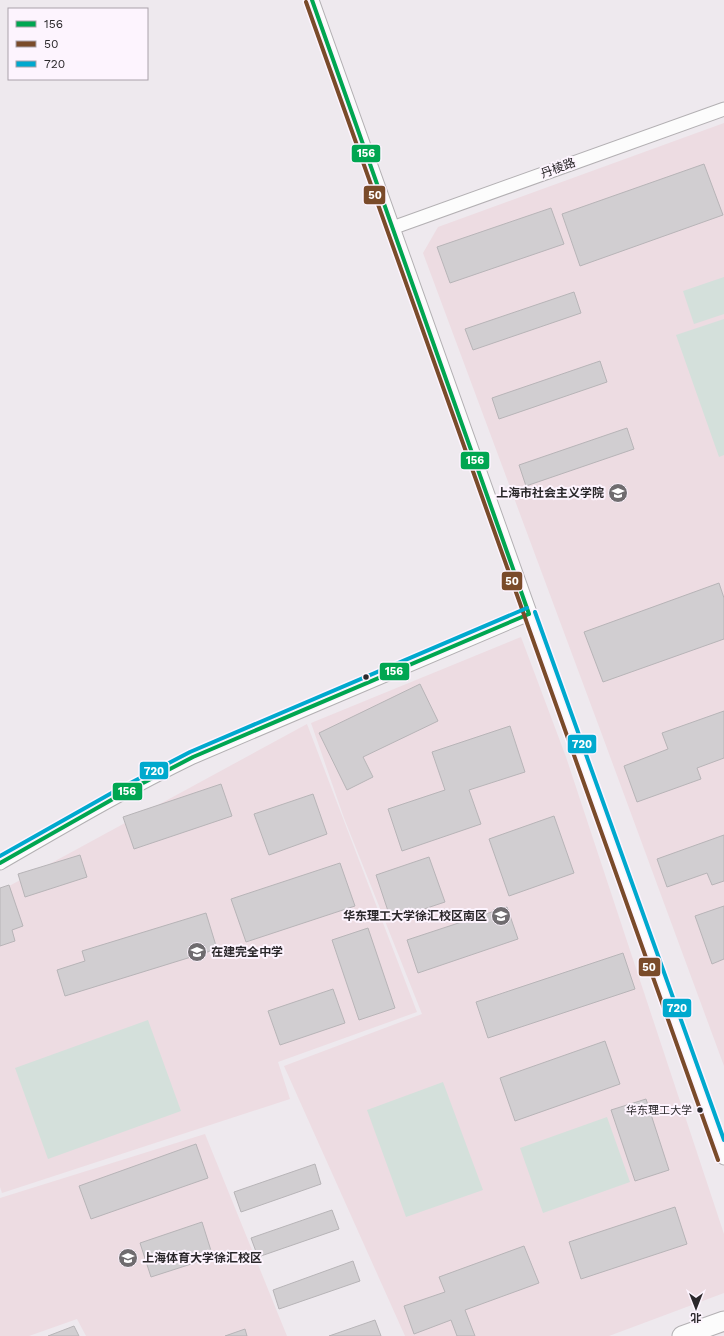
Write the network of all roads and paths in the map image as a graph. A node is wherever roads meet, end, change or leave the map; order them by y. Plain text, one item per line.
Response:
1 (312, 0) edge
2 (724, 109) edge
3 (392, 228) junction
4 (529, 614) junction
5 (0, 863) edge
6 (724, 1158) edge
7 (724, 1321) edge
8 (682, 1336) edge

1 - 3 street
2 - 3 street, 丹棱路
3 - 4 street
4 - 5 street
4 - 6 street
7 - 8 street

